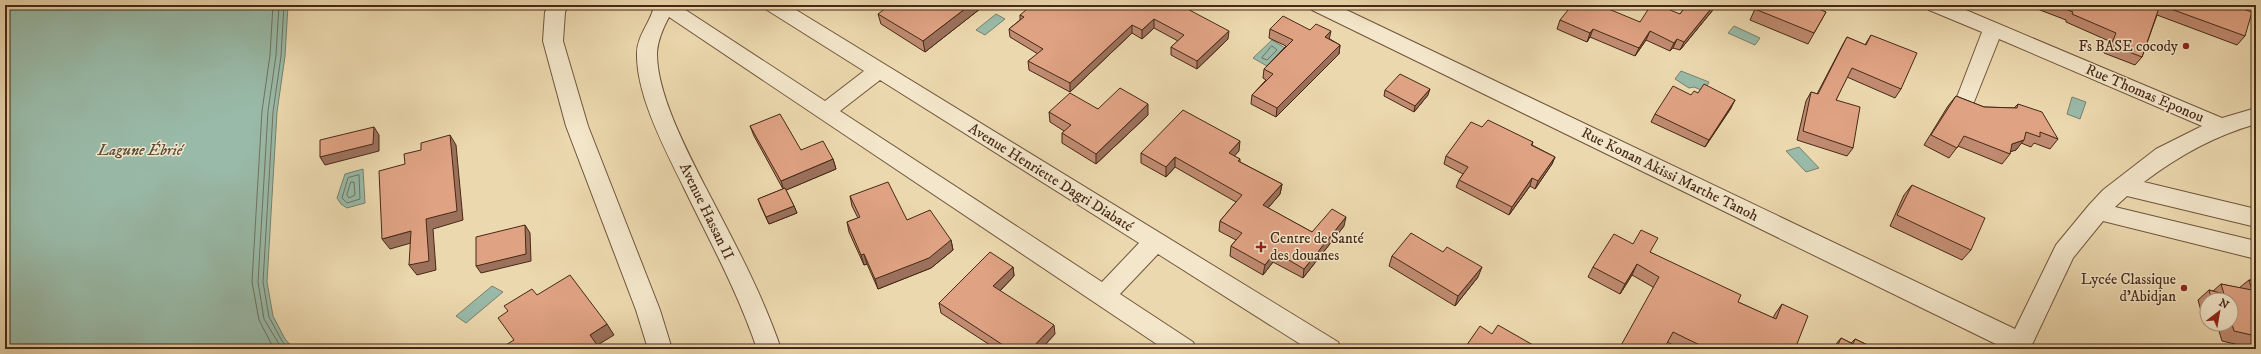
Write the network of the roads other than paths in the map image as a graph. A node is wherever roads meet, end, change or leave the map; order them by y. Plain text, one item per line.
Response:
1 (559, 5) edge
2 (774, 5) edge
3 (1319, 5) edge
4 (1936, 5) edge
5 (672, 8) edge
6 (1993, 29) junction
7 (879, 70) junction
8 (1967, 96) dead end
9 (825, 112) junction
10 (2256, 116) edge
11 (2221, 126) junction
12 (2123, 186) junction
13 (2097, 211) junction
14 (2256, 218) edge
15 (1155, 242) junction
16 (2256, 250) edge
17 (1103, 296) junction
18 (2019, 346) edge
19 (660, 349) edge
20 (769, 349) edge
21 (1184, 349) edge
22 (1329, 349) edge

1 - 19 street
2 - 7 street, Avenue Henriette Dagri Diabaté
3 - 18 street, Rue Konan Akissi Marthe Tanoh
4 - 6 street, Rue Thomas Eponou
5 - 9 street
5 - 20 street, Avenue Hassan II
6 - 8 street
6 - 11 street, Rue Thomas Eponou
7 - 9 street
7 - 15 street, Avenue Henriette Dagri Diabaté
9 - 17 street
10 - 11 street
11 - 12 street
12 - 13 street
12 - 14 street
13 - 16 street
13 - 18 street
15 - 17 street
15 - 22 street, Avenue Henriette Dagri Diabaté
17 - 21 street

